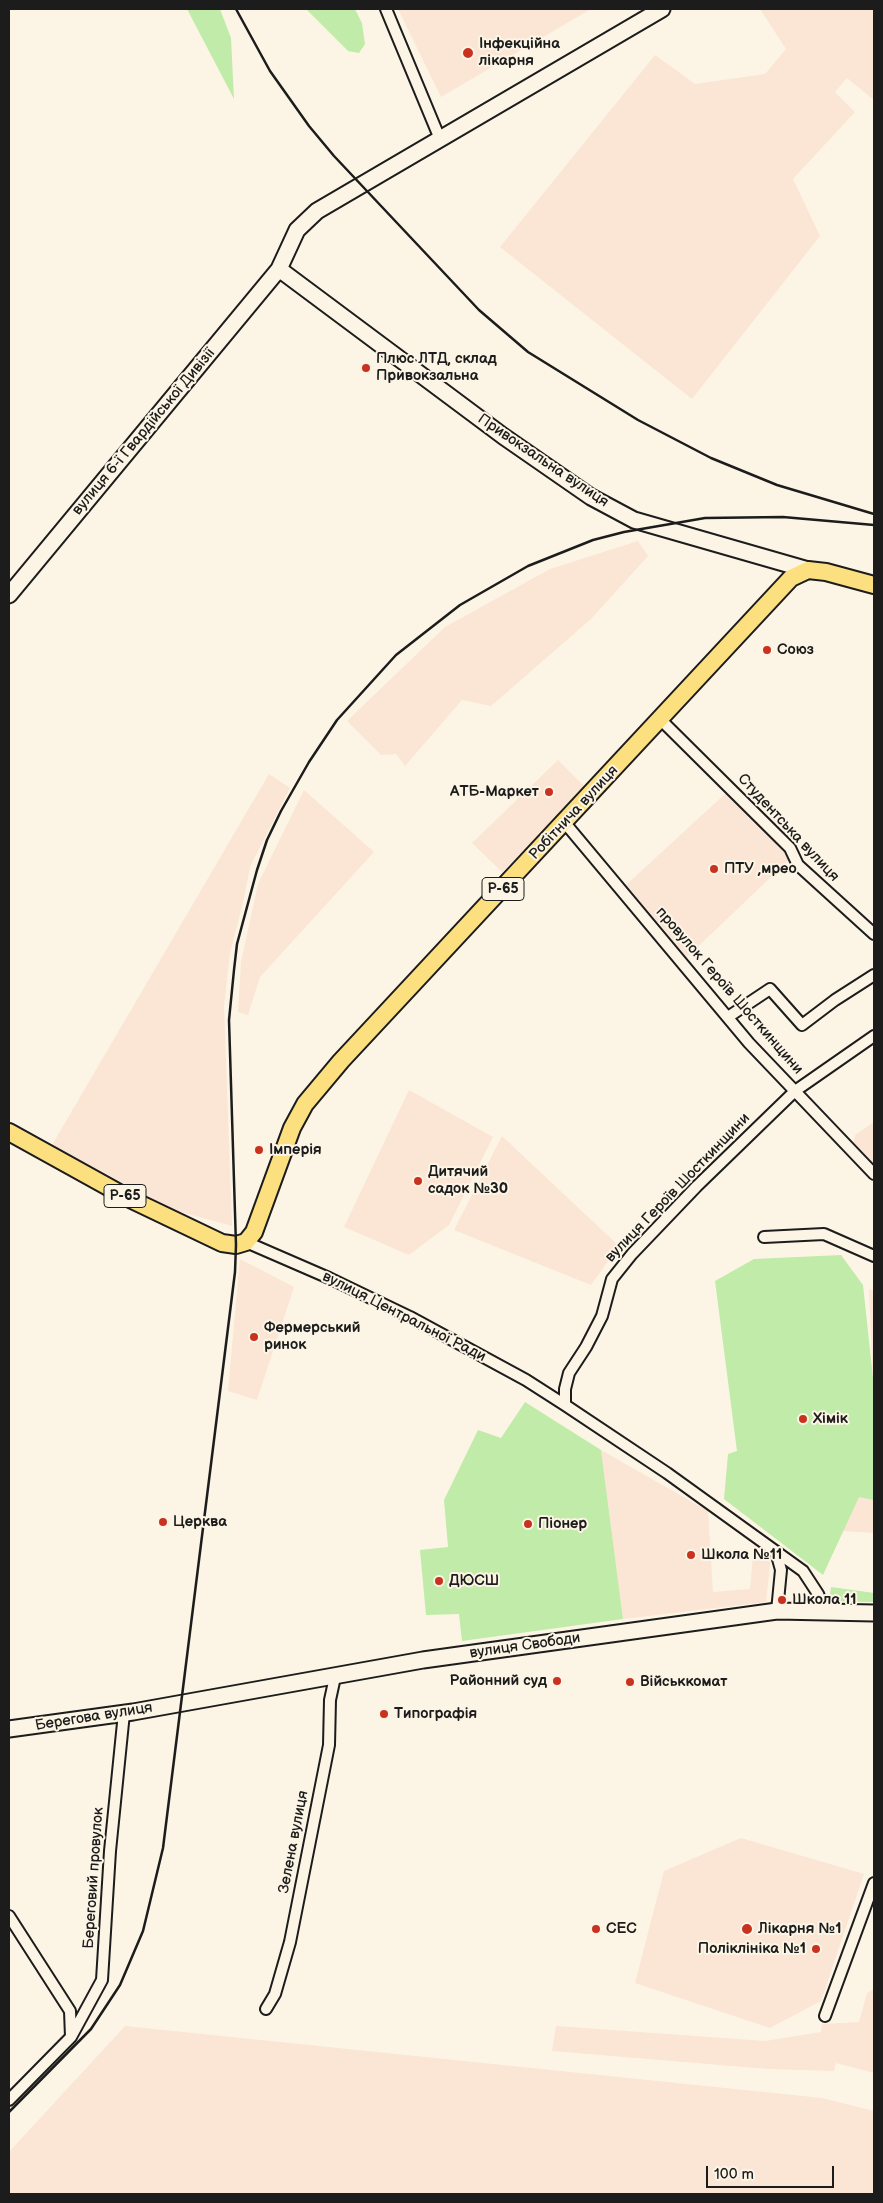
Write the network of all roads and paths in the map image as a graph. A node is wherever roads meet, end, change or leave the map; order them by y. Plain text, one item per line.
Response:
1 (386, 9) edge
2 (662, 9) edge
3 (440, 139) junction
4 (278, 269) junction
5 (808, 570) junction
6 (874, 585) edge
7 (9, 595) edge
8 (661, 720) junction
9 (565, 823) junction
10 (874, 934) edge
11 (874, 976) edge
12 (728, 1017) junction
13 (874, 1036) edge
14 (795, 1091) junction
15 (9, 1132) edge
16 (874, 1174) edge
17 (764, 1237) dead end
18 (246, 1242) junction
19 (874, 1256) edge
20 (565, 1405) junction
21 (776, 1552) junction
22 (778, 1611) junction
23 (825, 1611) junction
24 (874, 1613) edge
25 (335, 1677) junction
26 (178, 1703) joint
27 (124, 1713) junction
28 (9, 1729) edge
29 (874, 1883) edge
30 (9, 1916) edge
31 (266, 2009) dead end
32 (825, 2016) dead end
33 (71, 2037) junction
34 (9, 2100) edge

1 - 3 street
2 - 3 main road, вулиця 6-ї Гвардійської Дивізії
3 - 4 main road, вулиця 6-ї Гвардійської Дивізії
4 - 5 main road, Привокзальна вулиця
4 - 7 main road, вулиця 6-ї Гвардійської Дивізії
5 - 6 main road, Привокзальна вулиця
5 - 8 main road, Робітнича вулиця / Р-65
8 - 9 main road, Робітнича вулиця / Р-65
8 - 10 street, Студентська вулиця
9 - 12 street, провулок Героїв Шосткинщини
9 - 18 main road, Робітнича вулиця / Р-65
11 - 12 street
12 - 14 street, провулок Героїв Шосткинщини
13 - 14 street, вулиця Героїв Шосткинщини
14 - 16 street, провулок Героїв Шосткинщини
14 - 20 street, вулиця Героїв Шосткинщини
15 - 18 main road, вулиця Центральної Ради / Р-65
17 - 19 street
18 - 20 street, вулиця Центральної Ради
20 - 21 street, вулиця Центральної Ради
21 - 22 street
21 - 23 street, вулиця Центральної Ради
22 - 23 main road, вулиця Свободи
22 - 25 main road, вулиця Свободи
23 - 24 main road, вулиця Свободи
25 - 26 main road, вулиця Свободи
25 - 31 street, Зелена вулиця
26 - 27 main road, Берегова вулиця
27 - 28 main road, Берегова вулиця
27 - 33 street, Береговий провулок
29 - 32 street
30 - 33 street
33 - 34 street, Береговий провулок

